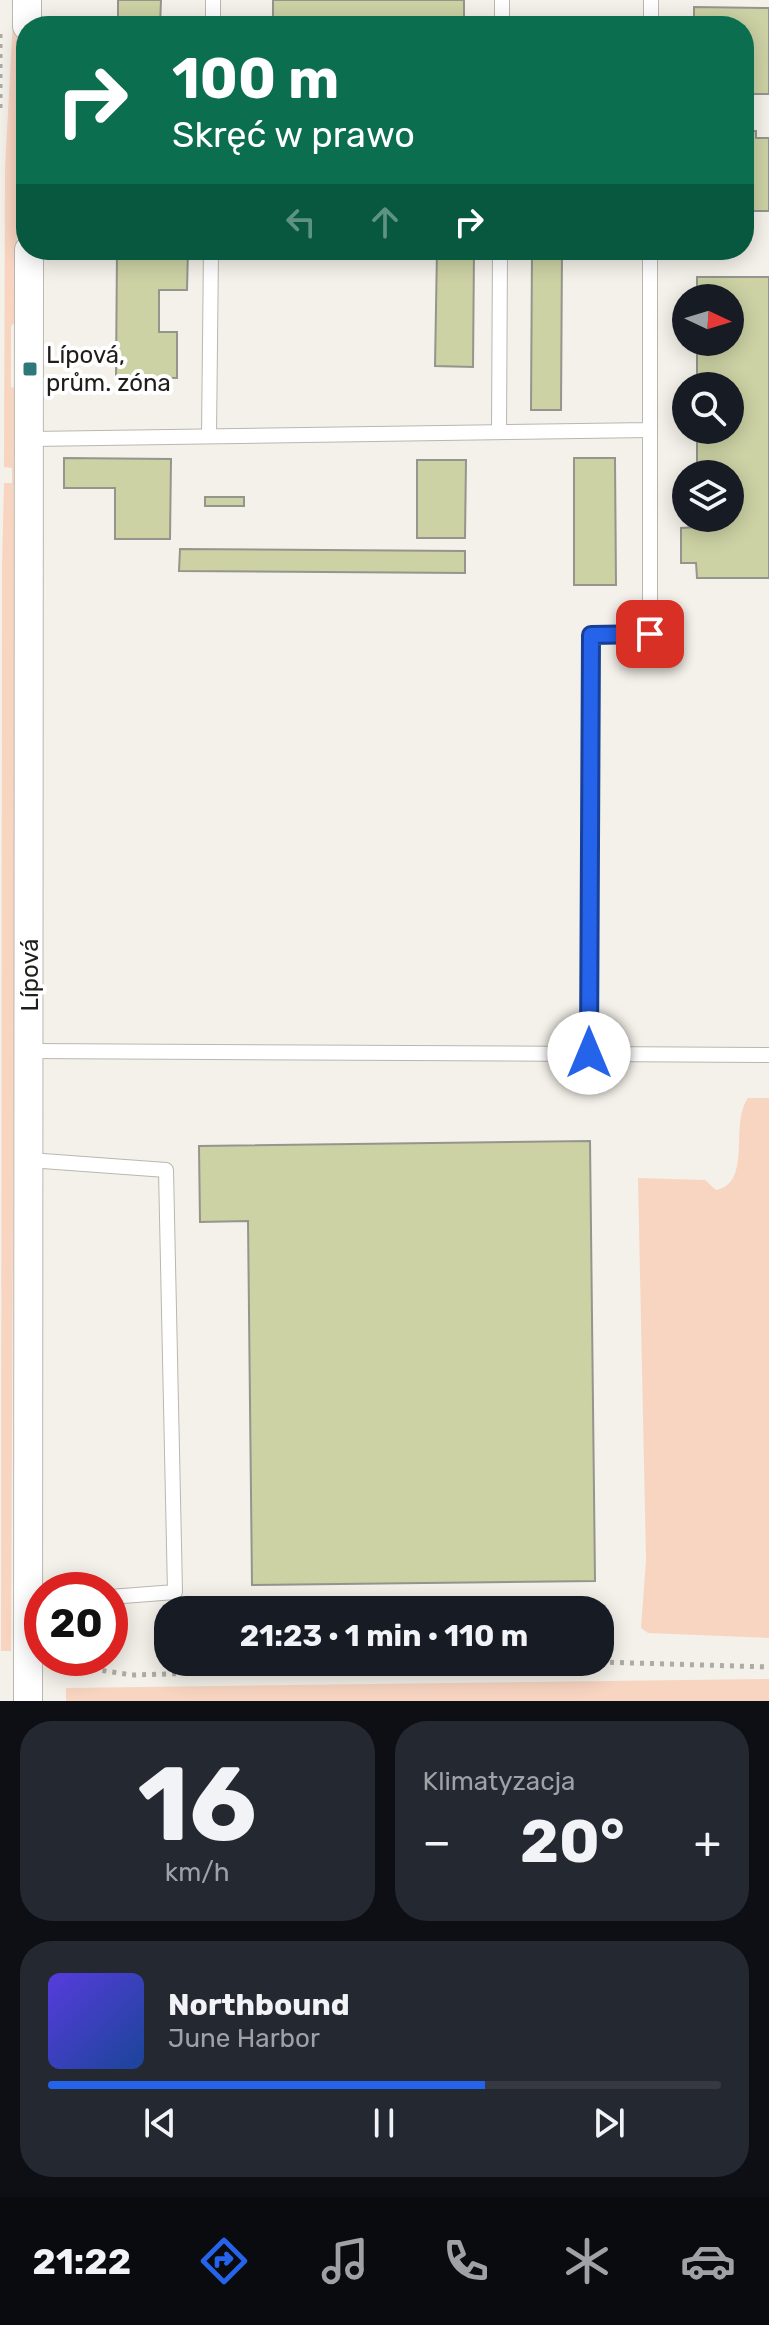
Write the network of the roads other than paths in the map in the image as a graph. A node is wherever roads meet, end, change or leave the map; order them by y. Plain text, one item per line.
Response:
1 (29, 260) edge
2 (211, 260) edge
3 (500, 260) edge
4 (650, 260) edge
5 (650, 430) junction
6 (499, 432) junction
7 (209, 436) junction
8 (31, 439) junction
9 (30, 1051) junction
10 (589, 1053) junction
11 (769, 1055) edge
12 (29, 1160) junction
13 (35, 1572) edge
14 (128, 1596) edge
15 (29, 1676) edge
16 (28, 1701) edge

1 - 8 street, Lípová
2 - 7 lane
3 - 6 lane
4 - 5 lane
5 - 6 lane
5 - 10 lane
6 - 7 lane
7 - 8 lane
8 - 9 street, Lípová
9 - 10 lane
9 - 12 street, Lípová
10 - 11 lane
12 - 13 street, Lípová
12 - 14 lane
15 - 16 street, Lípová

